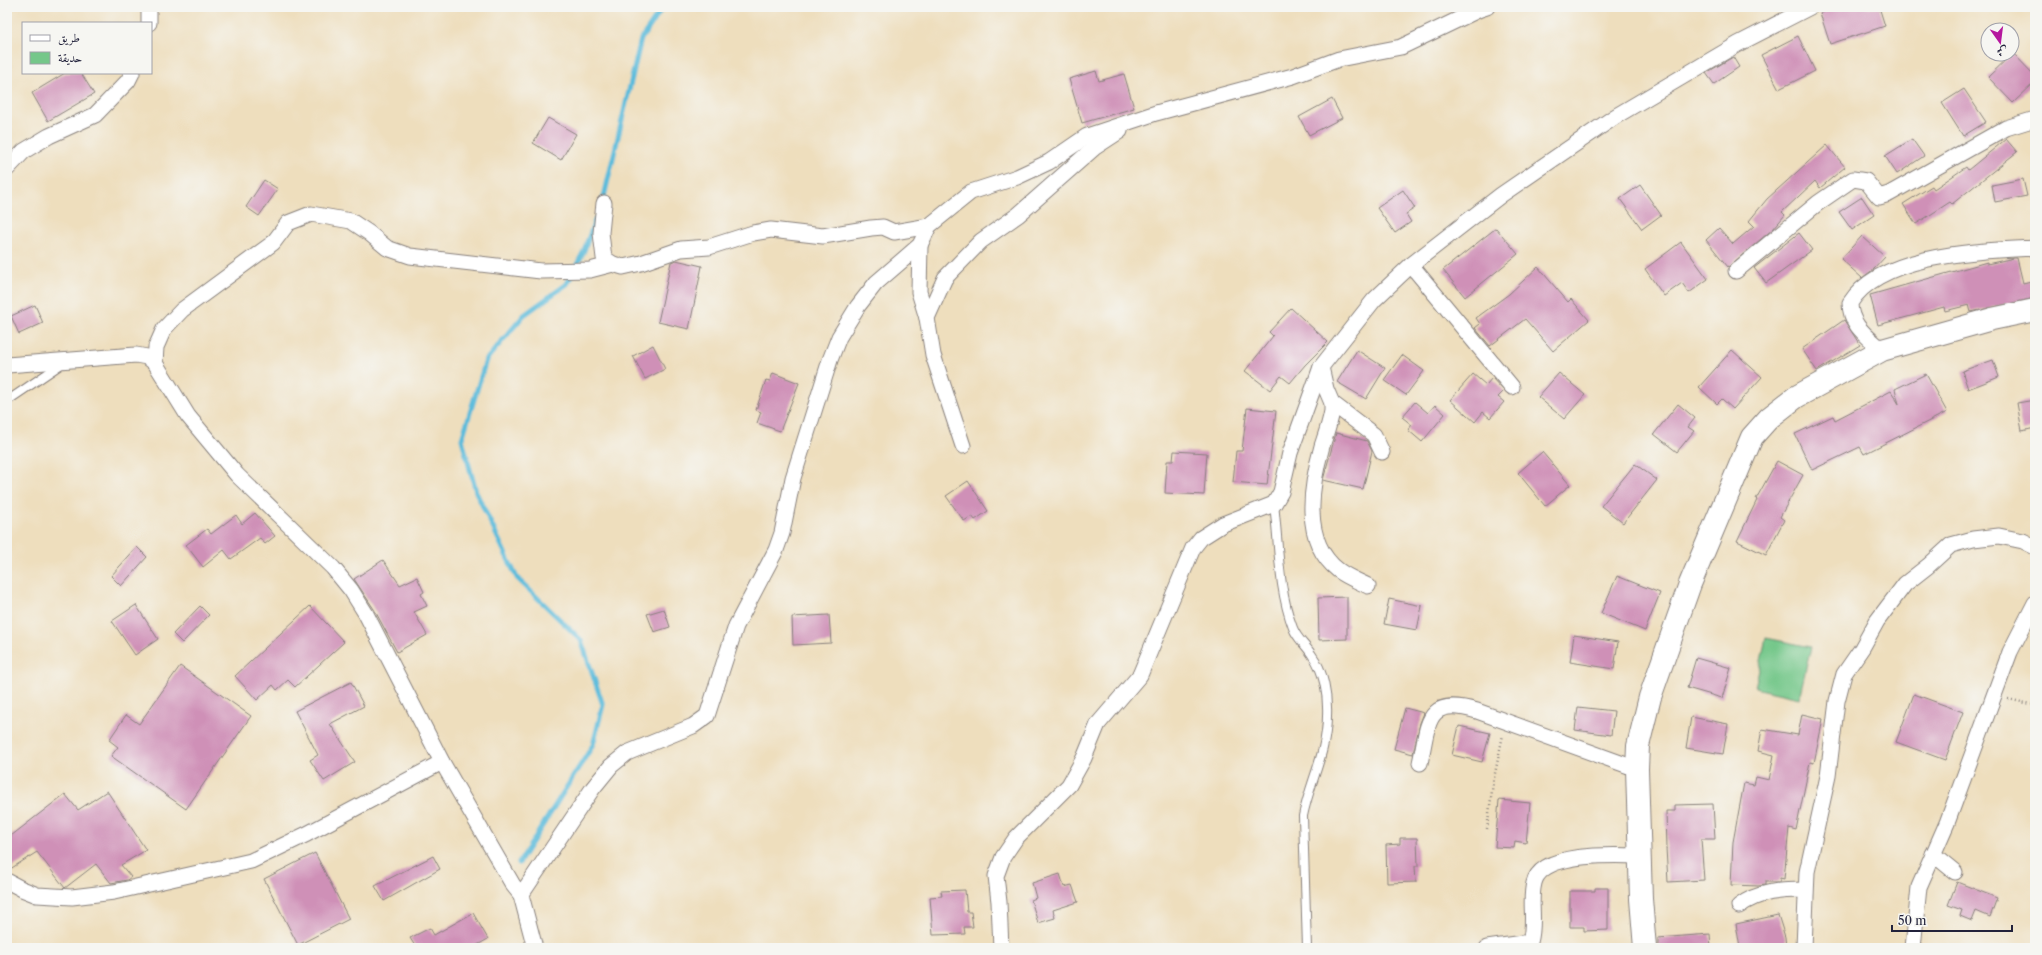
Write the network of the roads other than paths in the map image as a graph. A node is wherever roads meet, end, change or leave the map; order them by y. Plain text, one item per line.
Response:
1 (149, 7) edge
2 (1487, 7) edge
3 (1810, 7) edge
4 (149, 22) edge
5 (132, 74) edge
6 (2035, 119) edge
7 (1137, 120) junction
8 (7, 169) edge
9 (604, 203) dead end
10 (929, 226) junction
11 (920, 245) junction
12 (2035, 248) edge
13 (613, 264) junction
14 (1411, 265) junction
15 (1736, 271) dead end
16 (2035, 310) edge
17 (927, 318) junction
18 (1882, 350) junction
19 (69, 360) junction
20 (155, 363) junction
21 (7, 365) edge
22 (1321, 367) junction
23 (1512, 388) dead end
24 (7, 401) edge
25 (1332, 403) junction
26 (963, 446) dead end
27 (1382, 452) dead end
28 (1274, 504) junction
29 (2035, 547) edge
30 (1368, 586) dead end
31 (2035, 603) edge
32 (442, 762) junction
33 (1420, 763) dead end
34 (1637, 769) junction
35 (1934, 854) junction
36 (1641, 856) junction
37 (1955, 872) dead end
38 (7, 880) edge
39 (1805, 890) junction
40 (521, 895) junction
41 (1739, 906) dead end
42 (535, 948) edge
43 (1000, 948) edge
44 (1307, 948) edge
45 (1487, 948) edge
46 (1645, 948) edge
47 (1804, 948) edge
48 (1913, 948) edge

1 - 4 street
2 - 7 street
3 - 14 street
5 - 8 street
6 - 15 street
7 - 10 street
7 - 17 street
9 - 13 street
10 - 11 street
10 - 13 street
11 - 17 street
11 - 40 street
12 - 18 street
13 - 20 street
14 - 22 street
14 - 23 street
16 - 18 street
17 - 26 street
18 - 34 street
19 - 20 street
19 - 21 street
19 - 24 lane
20 - 32 street
22 - 25 street
22 - 28 street
25 - 27 street
25 - 30 street
28 - 43 street
28 - 44 lane
29 - 39 street
31 - 35 street
32 - 38 street
32 - 40 street
33 - 34 street
34 - 36 street
35 - 37 street
35 - 48 street
36 - 45 street
36 - 46 street
39 - 41 street
39 - 47 street
40 - 42 street

